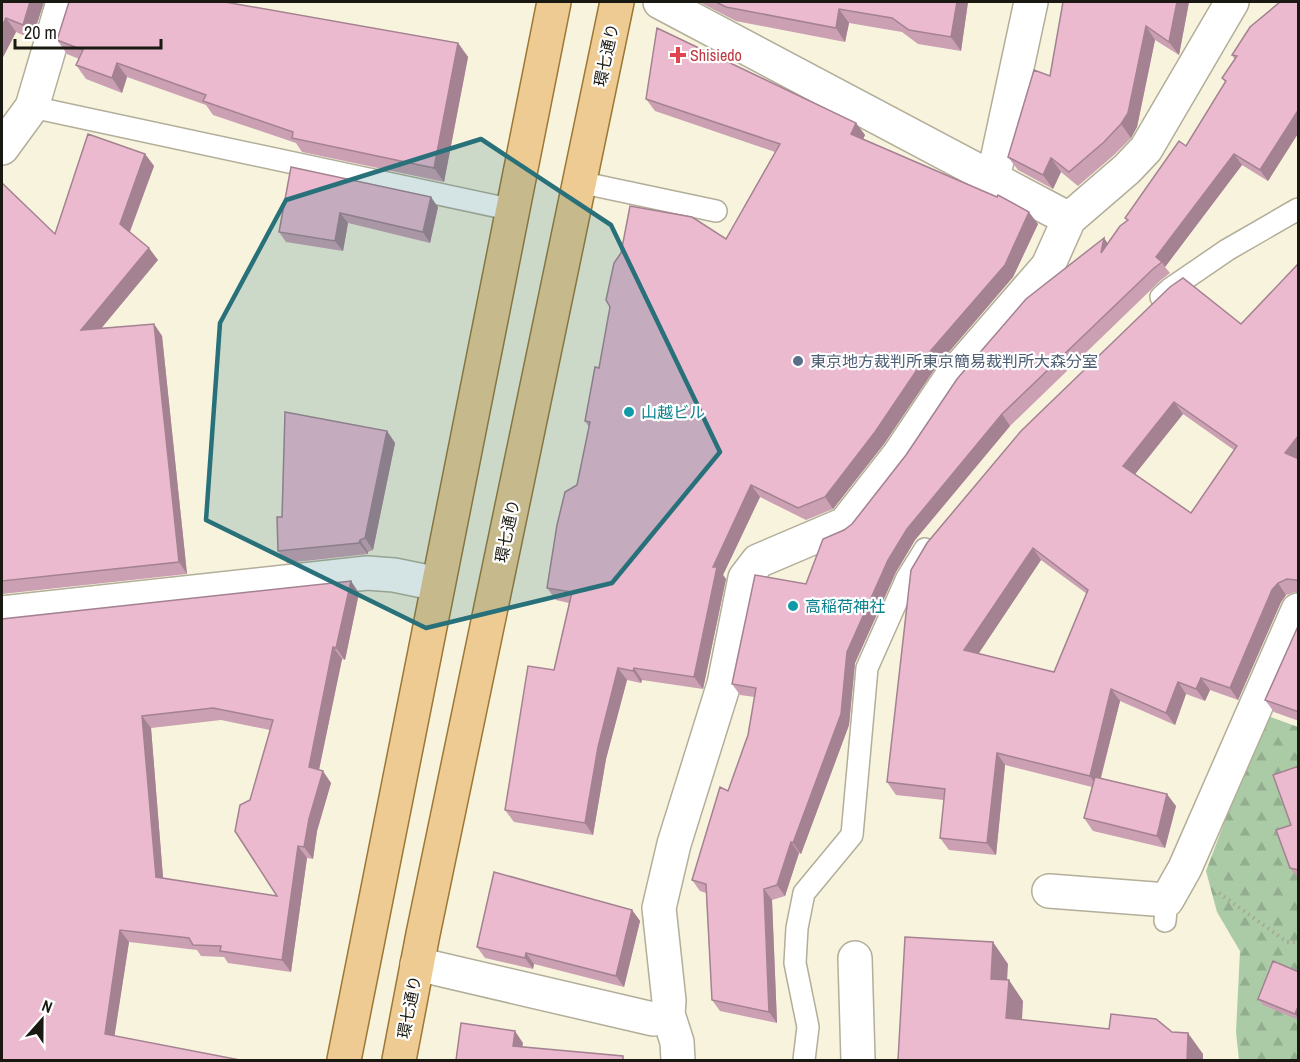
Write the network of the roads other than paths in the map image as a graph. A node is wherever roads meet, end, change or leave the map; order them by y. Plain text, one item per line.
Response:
1 (63, 2) edge
2 (554, 2) edge
3 (617, 2) edge
4 (660, 2) edge
5 (1031, 2) edge
6 (1232, 2) edge
7 (32, 107) junction
8 (2, 148) edge
9 (993, 179) junction
10 (579, 182) junction
11 (1299, 209) edge
12 (513, 210) junction
13 (716, 211) dead end
14 (1069, 219) junction
15 (1144, 313) edge
16 (940, 531) edge
17 (438, 584) junction
18 (1299, 610) edge
19 (2, 613) edge
20 (1049, 891) dead end
21 (855, 958) dead end
22 (417, 964) junction
23 (668, 1014) junction
24 (344, 1060) edge
25 (399, 1060) edge
26 (678, 1060) edge
27 (804, 1060) edge
28 (858, 1060) edge

1 - 7 street
2 - 12 main road
3 - 10 main road, 環七通り
4 - 9 street
5 - 9 street
6 - 14 street
7 - 8 street
7 - 12 lane
9 - 14 street
10 - 13 lane
10 - 22 main road, 環七通り
11 - 15 lane
12 - 17 main road
14 - 23 street
16 - 27 lane
17 - 19 street
17 - 24 main road
18 - 20 street
21 - 28 street
22 - 23 street
22 - 25 main road, 環七通り
23 - 26 street

